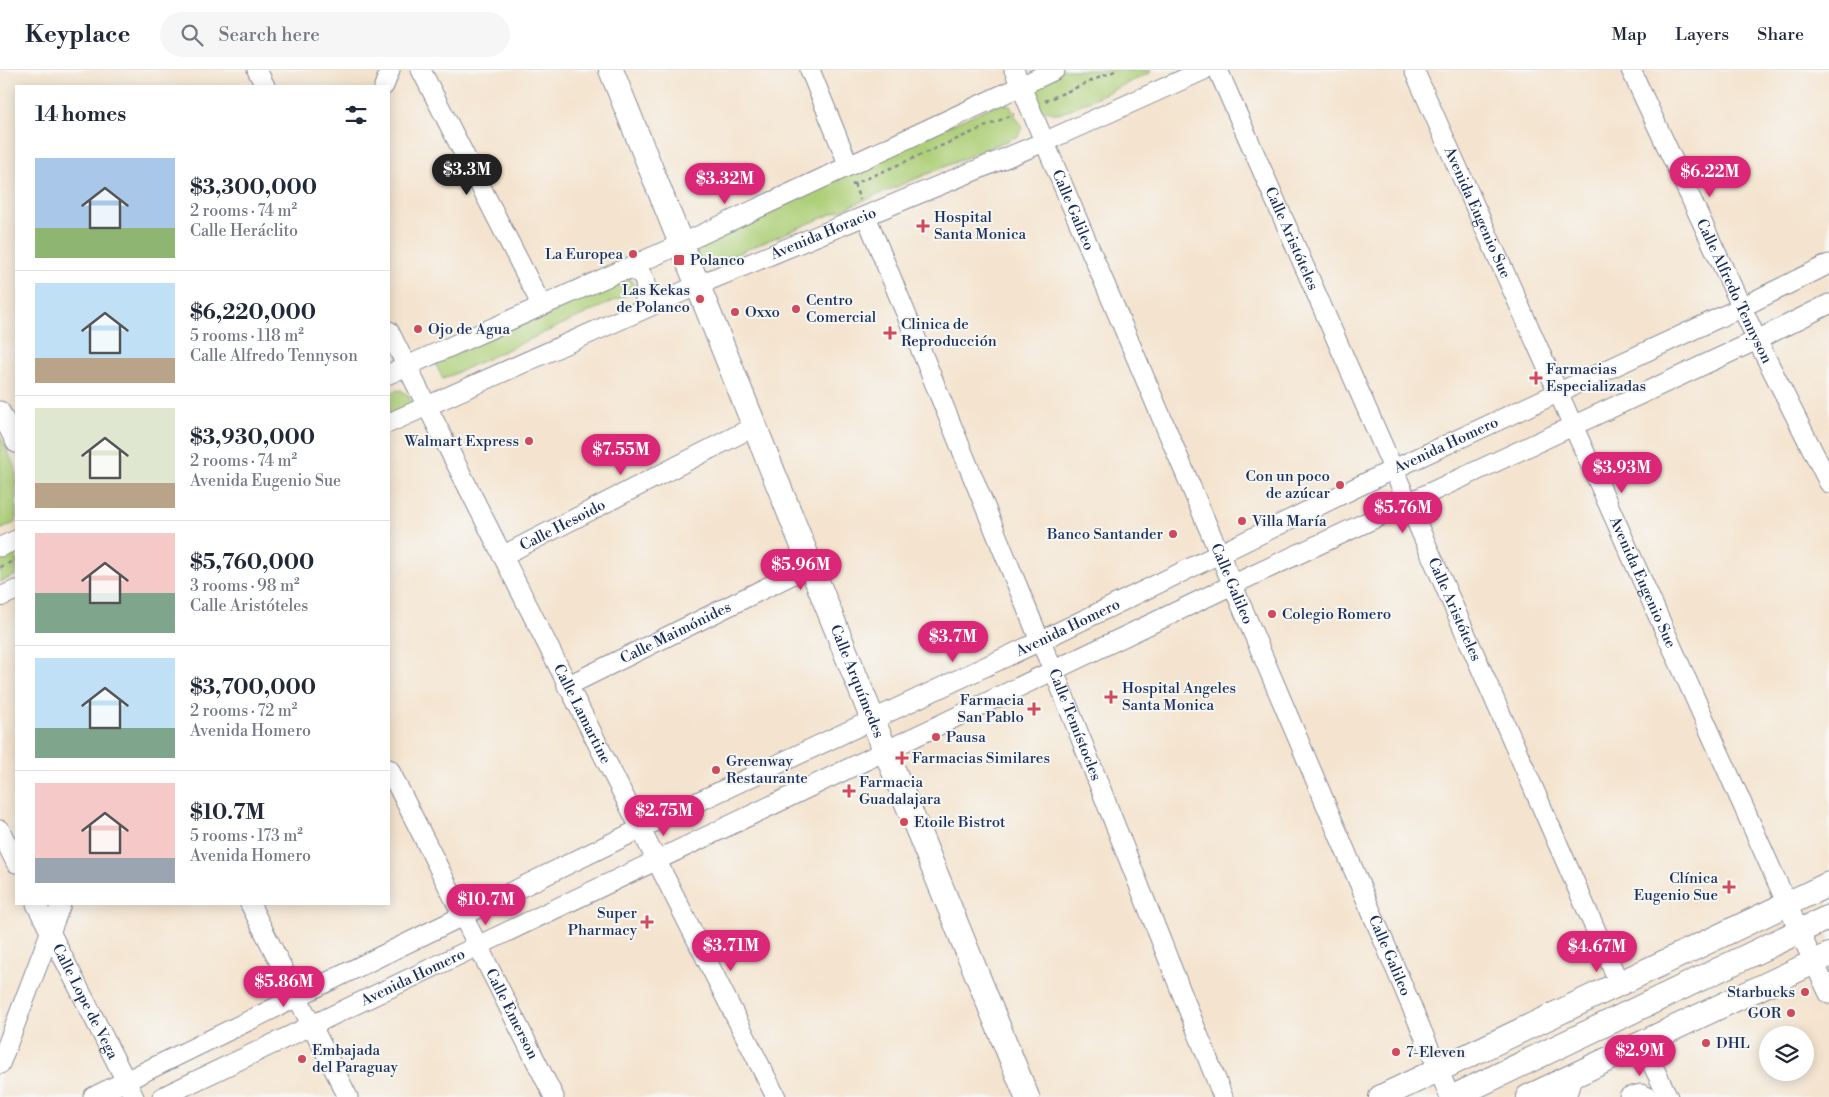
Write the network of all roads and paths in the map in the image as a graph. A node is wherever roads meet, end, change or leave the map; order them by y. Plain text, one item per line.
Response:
1 (257, 70) edge
2 (390, 70) edge
3 (421, 70) edge
4 (611, 70) edge
5 (810, 70) edge
6 (1055, 70) edge
7 (1204, 70) edge
8 (1218, 70) edge
9 (1414, 70) edge
10 (1631, 70) edge
11 (1017, 78) edge
12 (264, 85) edge
13 (384, 85) edge
14 (1044, 142) junction
15 (849, 166) junction
16 (866, 216) junction
17 (681, 244) junction
18 (1829, 264) edge
19 (620, 271) junction
20 (698, 285) junction
21 (1829, 304) edge
22 (542, 306) junction
23 (1742, 307) junction
24 (644, 309) junction
25 (390, 333) edge
26 (1757, 340) junction
27 (407, 366) junction
28 (390, 374) edge
29 (1559, 393) junction
30 (426, 406) junction
31 (0, 410) edge
32 (390, 423) edge
33 (755, 426) junction
34 (1574, 426) junction
35 (15, 441) edge
36 (1394, 470) junction
37 (1829, 483) edge
38 (1408, 503) junction
39 (15, 540) edge
40 (0, 547) edge
41 (1218, 553) junction
42 (502, 556) junction
43 (15, 560) edge
44 (812, 565) junction
45 (0, 567) edge
46 (1232, 586) junction
47 (15, 590) edge
48 (0, 598) edge
49 (1040, 641) junction
50 (1054, 671) junction
51 (568, 686) junction
52 (873, 720) junction
53 (885, 750) junction
54 (390, 771) edge
55 (0, 830) edge
56 (640, 830) junction
57 (15, 861) edge
58 (657, 861) junction
59 (1829, 884) edge
60 (1787, 903) junction
61 (36, 905) edge
62 (61, 905) edge
63 (251, 905) edge
64 (463, 917) junction
65 (1829, 917) edge
66 (1799, 931) junction
67 (50, 932) junction
68 (477, 946) junction
69 (1821, 958) edge
70 (1619, 984) junction
71 (1829, 994) edge
72 (297, 997) junction
73 (311, 1025) junction
74 (1642, 1043) junction
75 (0, 1064) edge
76 (1439, 1070) junction
77 (1569, 1086) edge
78 (130, 1089) edge
79 (93, 1097) edge
80 (162, 1097) edge
81 (348, 1097) edge
82 (554, 1097) edge
83 (776, 1097) edge
84 (1026, 1097) edge
85 (1223, 1097) edge
86 (1381, 1097) edge
87 (1452, 1097) edge
88 (1528, 1097) edge
89 (1629, 1097) edge
90 (1648, 1097) edge
91 (1668, 1097) edge

1 - 12 street
2 - 13 street
3 - 22 street
4 - 17 main road, Calle Arquímedes
5 - 15 street
6 - 11 street
7 - 14 street, Avenida Horacio
8 - 36 street, Calle Aristóteles
9 - 29 street, Avenida Eugenio Sue
10 - 23 street, Calle Alfredo Tennyson
11 - 14 street, Calle Galileo
11 - 15 street
14 - 16 street, Avenida Horacio
14 - 41 street, Calle Galileo
15 - 16 path
15 - 17 street
16 - 20 street, Avenida Horacio
16 - 49 street, Calle Temístocles
17 - 19 street
17 - 20 main road, Calle Arquímedes
18 - 23 street, Avenida Homero
19 - 22 street
19 - 24 street
20 - 24 street, Avenida Horacio
20 - 33 main road, Calle Arquímedes
21 - 26 street, Avenida Homero
22 - 27 street
23 - 26 street, Calle Alfredo Tennyson
23 - 29 street, Avenida Homero
24 - 30 street, Avenida Horacio
25 - 27 street, Calle Lamartine
26 - 34 street, Avenida Homero
26 - 37 street, Calle Alfredo Tennyson
27 - 28 street
27 - 30 street, Calle Lamartine
29 - 34 street, Avenida Eugenio Sue
29 - 36 street, Avenida Homero
30 - 32 street, Avenida Horacio
30 - 42 street, Calle Lamartine
31 - 35 street
33 - 42 street, Calle Hesoido
33 - 44 main road, Calle Arquímedes
34 - 38 street, Avenida Homero
34 - 60 street, Avenida Eugenio Sue
36 - 38 street, Calle Aristóteles
36 - 41 street, Avenida Homero
38 - 46 street, Avenida Homero
38 - 70 street, Calle Aristóteles
39 - 40 street
41 - 46 street, Calle Galileo
41 - 49 street, Avenida Homero
42 - 51 street, Calle Lamartine
43 - 45 path
44 - 51 street, Calle Maimónides
44 - 52 main road, Calle Arquímedes
46 - 50 street, Avenida Homero
46 - 76 street, Calle Galileo
47 - 48 street
49 - 50 street, Calle Temístocles
49 - 52 street, Avenida Homero
50 - 53 street, Avenida Homero
50 - 85 street, Calle Temístocles
51 - 56 street, Calle Lamartine
52 - 53 main road, Calle Arquímedes
52 - 56 street, Avenida Homero
53 - 58 street, Avenida Homero
53 - 84 main road, Calle Arquímedes
54 - 64 street, Calle Emerson
55 - 57 street
56 - 58 street, Calle Lamartine
56 - 64 street, Avenida Homero
58 - 68 street, Avenida Homero
58 - 83 street, Calle Lamartine
59 - 60 main road
60 - 66 street, Avenida Eugenio Sue
60 - 70 main road
61 - 67 street, Calle Lope de Vega
62 - 67 street
63 - 72 street
64 - 68 street, Calle Emerson
64 - 72 street, Avenida Homero
65 - 66 main road
66 - 69 street, Avenida Eugenio Sue
66 - 87 main road
67 - 75 street
67 - 78 street, Calle Lope de Vega
68 - 73 street, Avenida Homero
68 - 82 street, Calle Emerson
69 - 71 street, Avenida Eugenio Sue
69 - 74 main road
70 - 76 main road
72 - 73 street
72 - 78 street, Avenida Homero
73 - 80 street, Avenida Homero
73 - 81 street
74 - 77 main road
74 - 91 street
76 - 86 main road
76 - 87 street, Calle Galileo
77 - 88 main road
78 - 79 street, Avenida Homero
89 - 90 street

